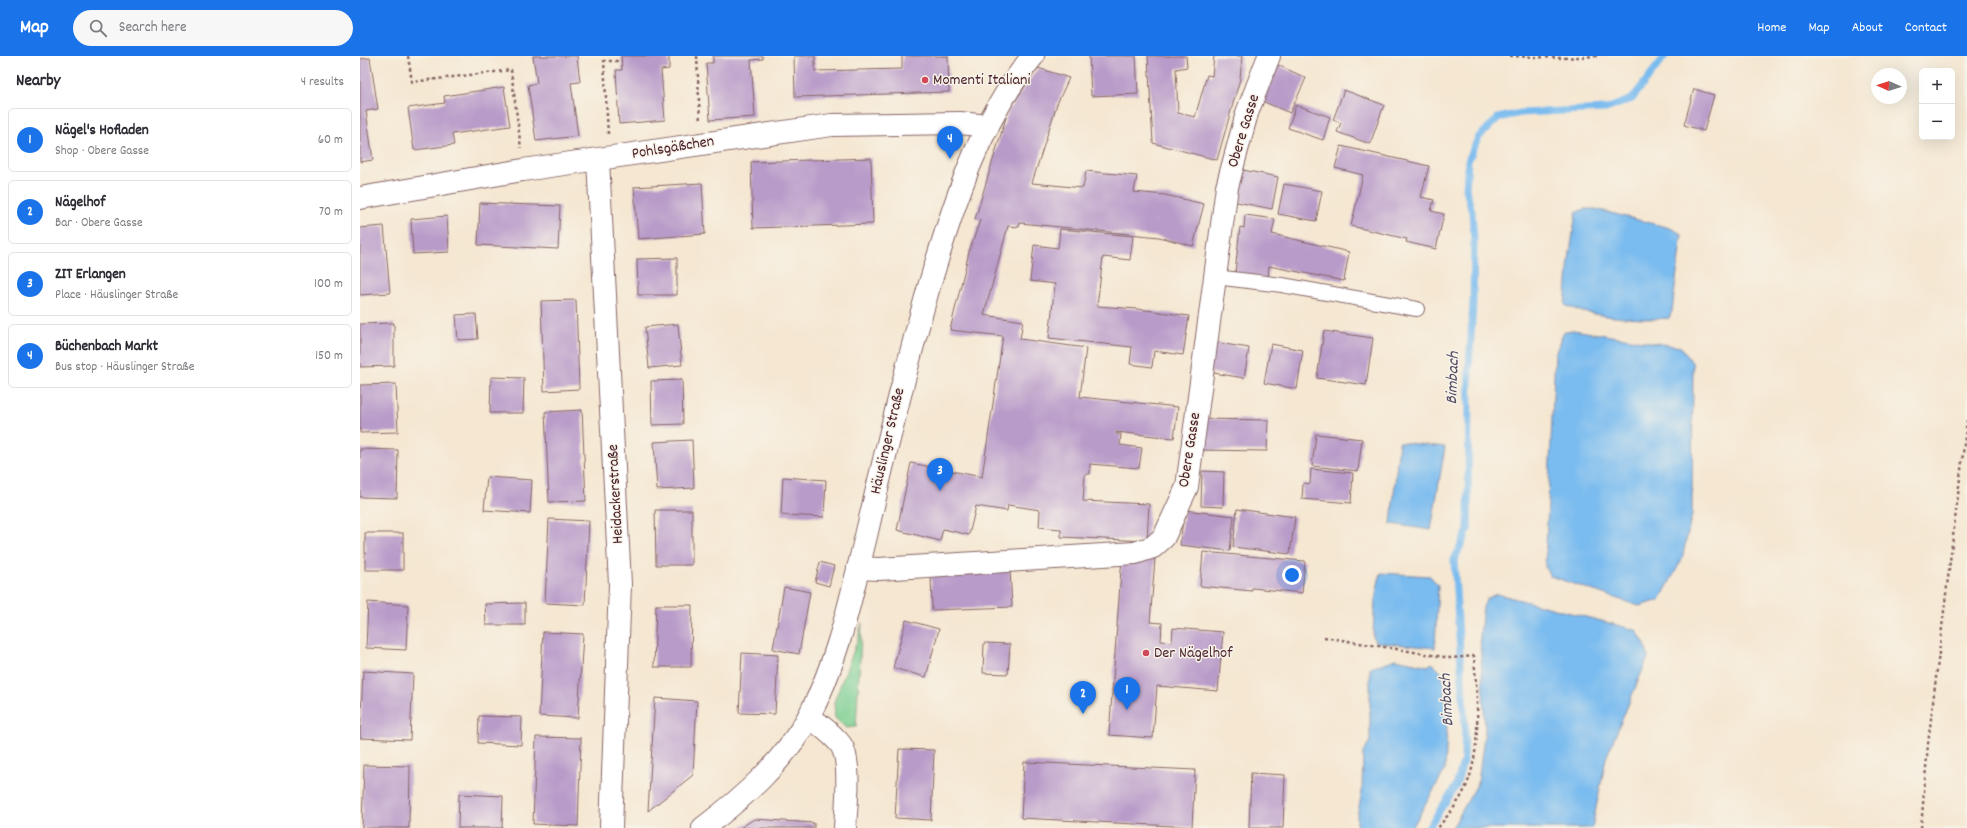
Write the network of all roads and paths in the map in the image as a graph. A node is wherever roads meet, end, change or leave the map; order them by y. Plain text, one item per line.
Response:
1 (408, 56) edge
2 (697, 56) edge
3 (1033, 56) edge
4 (1269, 56) edge
5 (1510, 56) edge
6 (1597, 56) edge
7 (622, 61) dead end
8 (988, 126) junction
9 (701, 144) junction
10 (604, 159) junction
11 (523, 170) junction
12 (360, 198) edge
13 (1215, 277) junction
14 (1417, 309) dead end
15 (1967, 420) edge
16 (858, 568) junction
17 (1324, 637) dead end
18 (809, 716) junction
19 (611, 828) edge
20 (703, 828) edge
21 (845, 828) edge
22 (1438, 828) edge
23 (1921, 828) edge

1 - 11 path
2 - 9 path
3 - 8 street, Häuslinger Straße
4 - 13 street, Obere Gasse
5 - 6 path
7 - 10 path
8 - 9 street, Pohlsgäßchen
8 - 16 street, Häuslinger Straße
9 - 10 street, Pohlsgäßchen
10 - 11 street, Pohlsgäßchen
10 - 19 street, Heidackerstraße
11 - 12 street, Pohlsgäßchen
13 - 14 lane
13 - 16 street, Obere Gasse
15 - 23 path
16 - 18 street, Häuslinger Straße
17 - 22 path
18 - 20 street, Häuslinger Straße
18 - 21 street

